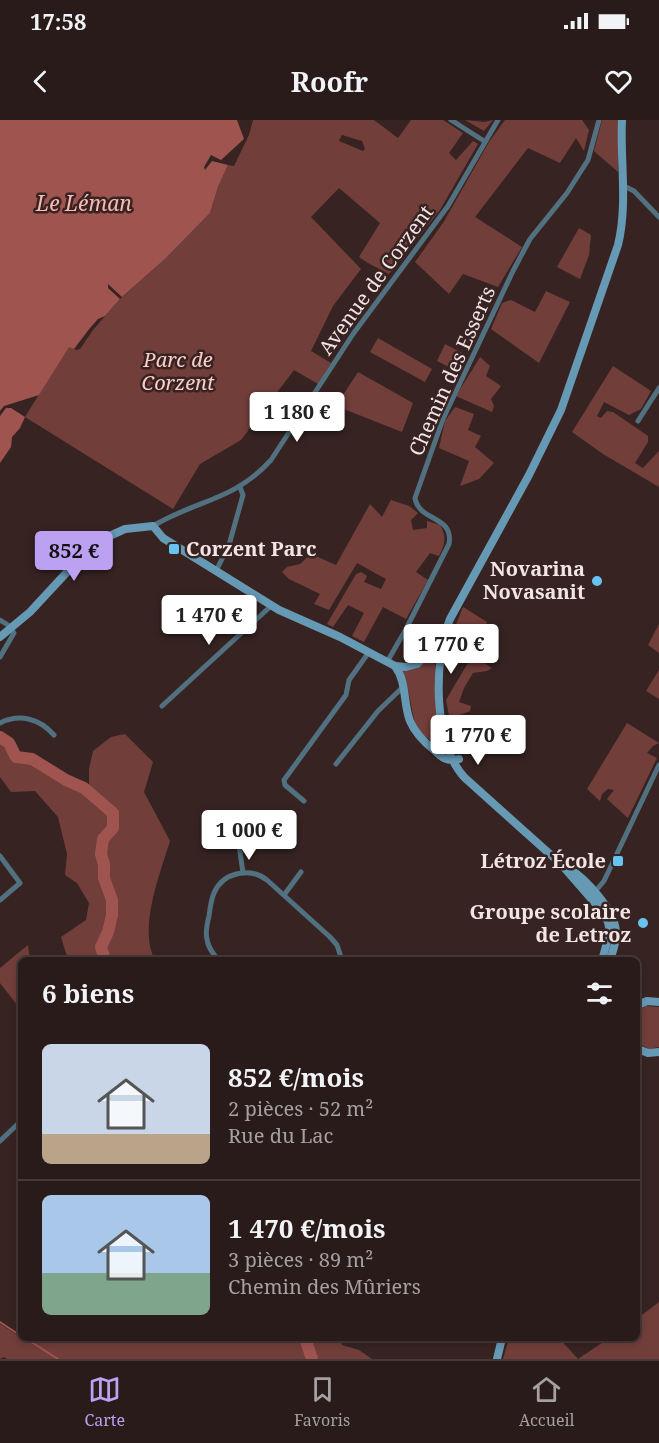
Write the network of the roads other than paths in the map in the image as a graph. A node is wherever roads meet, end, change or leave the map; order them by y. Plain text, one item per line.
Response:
1 (451, 120) edge
2 (498, 120) edge
3 (598, 120) edge
4 (622, 120) edge
5 (484, 141) junction
6 (624, 186) junction
7 (659, 217) edge
8 (659, 387) edge
9 (638, 421) dead end
10 (240, 487) junction
11 (153, 526) junction
12 (216, 571) junction
13 (272, 606) junction
14 (0, 620) edge
15 (11, 628) junction
16 (444, 635) junction
17 (0, 637) edge
18 (369, 652) junction
19 (0, 657) edge
20 (387, 662) junction
21 (395, 666) junction
22 (404, 686) junction
23 (162, 706) dead end
24 (0, 723) edge
25 (54, 735) dead end
26 (454, 756) junction
27 (336, 764) dead end
28 (659, 765) edge
29 (304, 801) dead end
30 (239, 845) dead end
31 (0, 856) edge
32 (301, 872) dead end
33 (243, 873) junction
34 (592, 894) junction
35 (284, 895) junction
36 (0, 900) edge
37 (216, 957) edge
38 (341, 957) edge
39 (607, 957) edge
40 (657, 1000) edge
41 (640, 1002) edge
42 (640, 1050) edge
43 (659, 1052) edge
44 (648, 1053) junction
45 (640, 1059) edge
46 (18, 1123) edge
47 (14, 1126) junction
48 (18, 1129) edge
49 (0, 1141) edge
50 (501, 1341) edge
51 (497, 1359) edge

1 - 5 street
2 - 5 street, Avenue de Corzent
3 - 20 street, Chemin des Esserts
4 - 6 street
5 - 10 street, Avenue de Corzent
6 - 7 street
6 - 16 street
8 - 9 street
10 - 11 street, Avenue de Corzent
10 - 12 street
11 - 12 street
11 - 15 street
12 - 13 street
13 - 18 street
13 - 23 street
14 - 15 street
15 - 17 street
15 - 19 street
16 - 21 street
16 - 26 street
18 - 20 street
18 - 29 street
20 - 21 street
21 - 22 street
22 - 26 street
22 - 27 street
24 - 25 street
26 - 34 street
28 - 34 street
30 - 33 street
31 - 36 street
32 - 35 street
33 - 35 street
33 - 37 street
34 - 39 street
35 - 38 street
40 - 41 street
42 - 44 street
43 - 44 street
44 - 45 street
46 - 47 street
47 - 48 street
47 - 49 street
50 - 51 street

